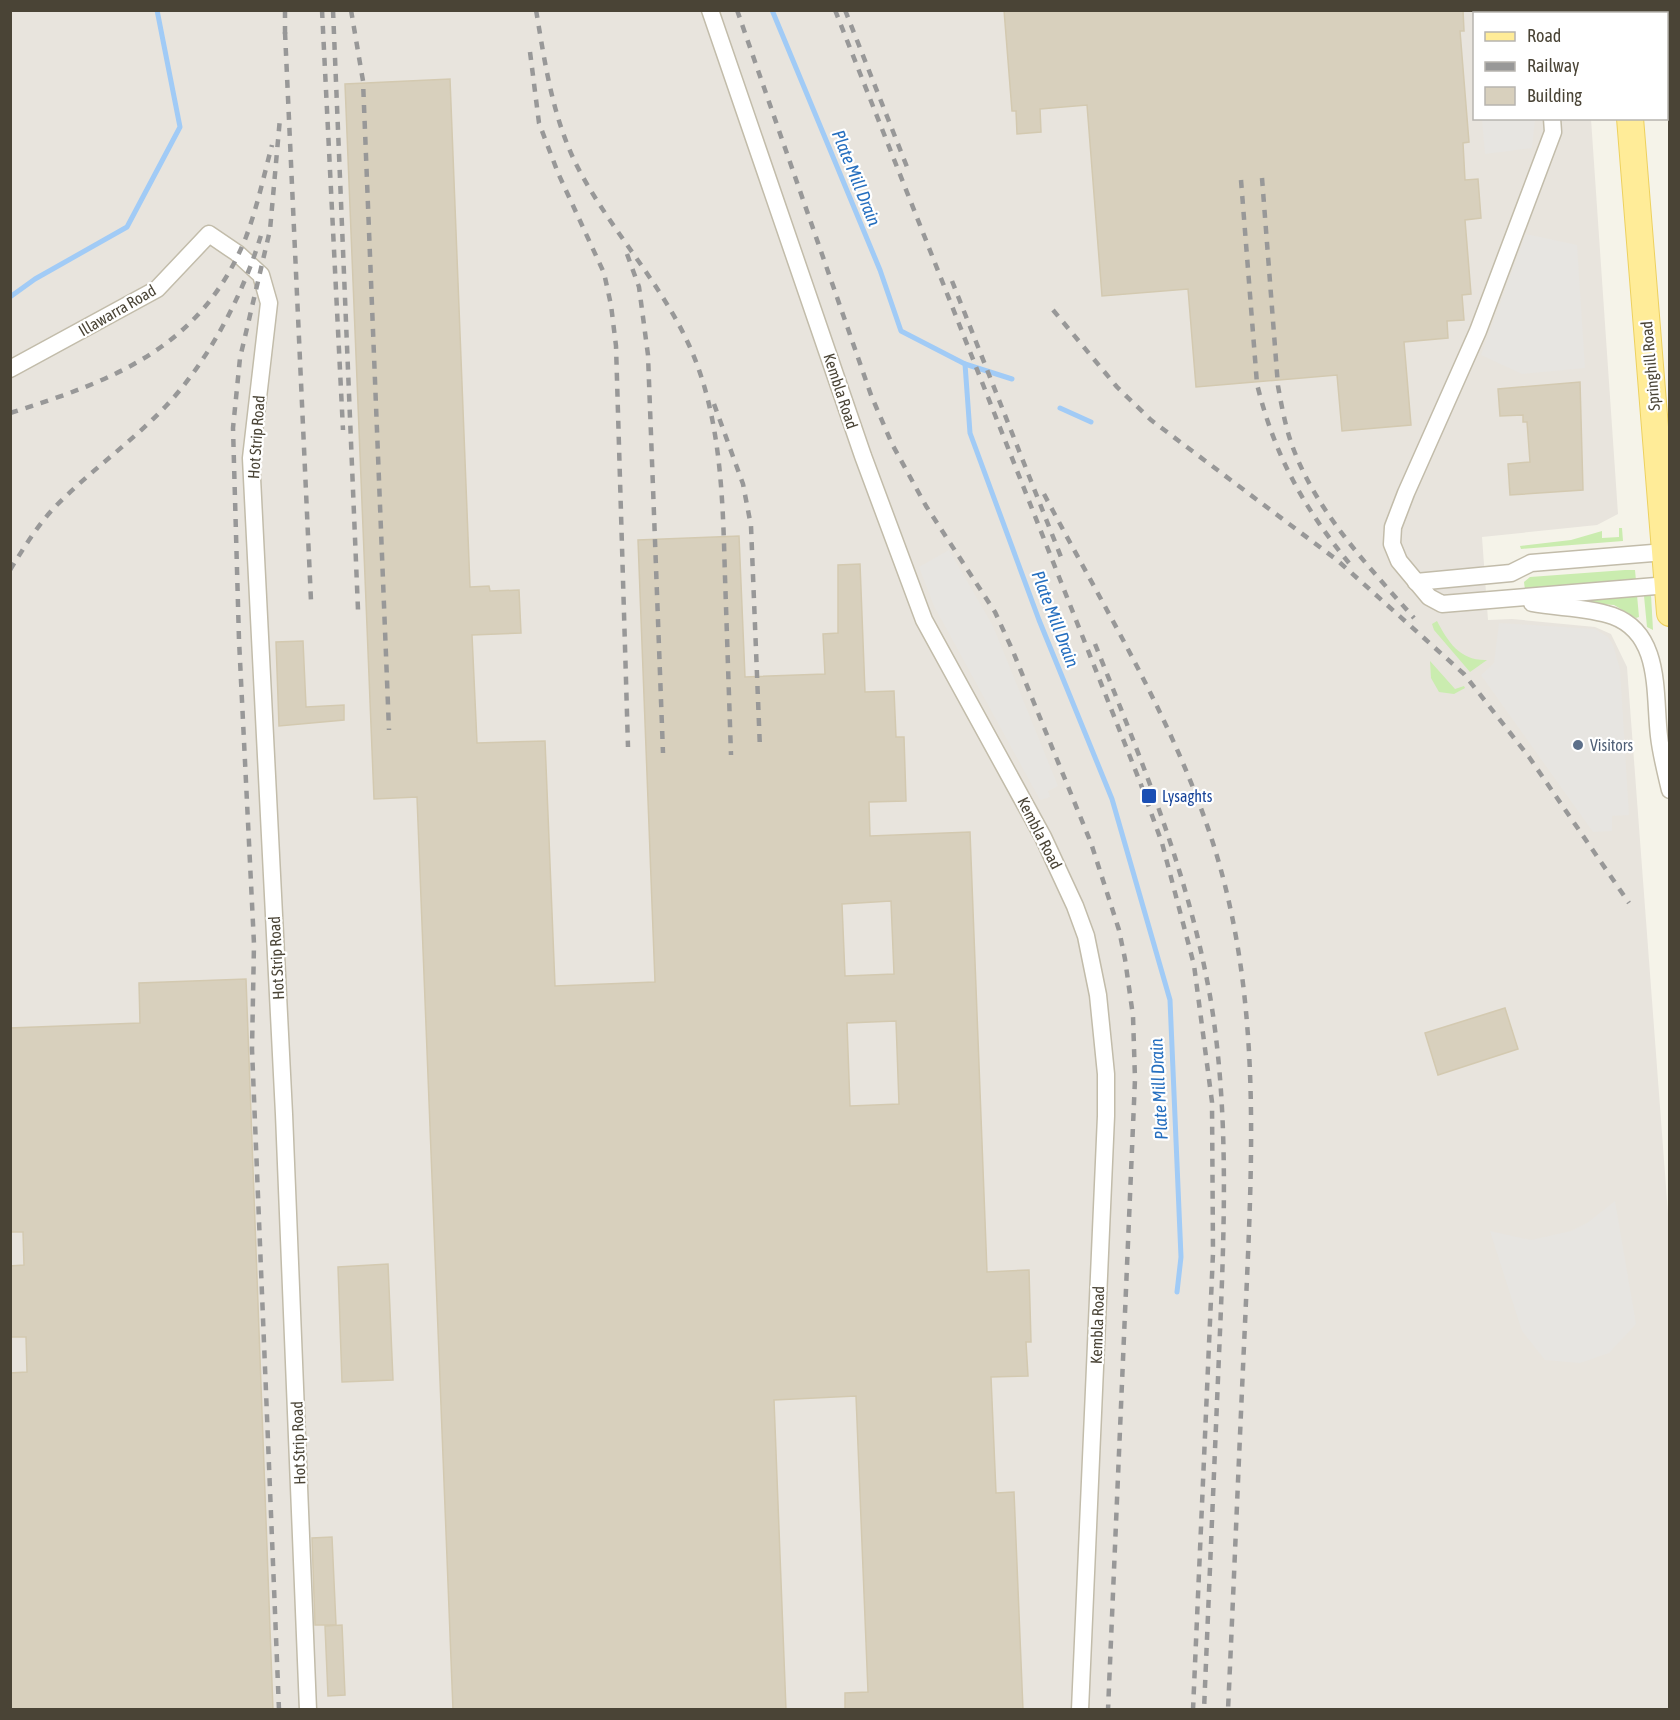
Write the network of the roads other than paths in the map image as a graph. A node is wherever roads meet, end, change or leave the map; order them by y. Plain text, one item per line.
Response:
1 (710, 10) edge
2 (1668, 10) edge
3 (1670, 31) edge
4 (1552, 120) edge
5 (1630, 120) edge
6 (209, 234) joint
7 (10, 369) edge
8 (1667, 552) edge
9 (1510, 573) junction
10 (1416, 582) junction
11 (1669, 585) edge
12 (1513, 599) junction
13 (1670, 613) edge
14 (1670, 790) edge
15 (308, 1710) edge
16 (1080, 1710) edge

1 - 16 street, Kembla Road
2 - 3 main road
4 - 10 street
5 - 8 main road, Springhill Road
6 - 7 street, Illawarra Road
6 - 15 street, Hot Strip Road
8 - 9 street
8 - 11 main road, Springhill Road
9 - 10 street
9 - 12 street
10 - 12 street
11 - 12 street
11 - 13 main road, Springhill Road
12 - 14 street

